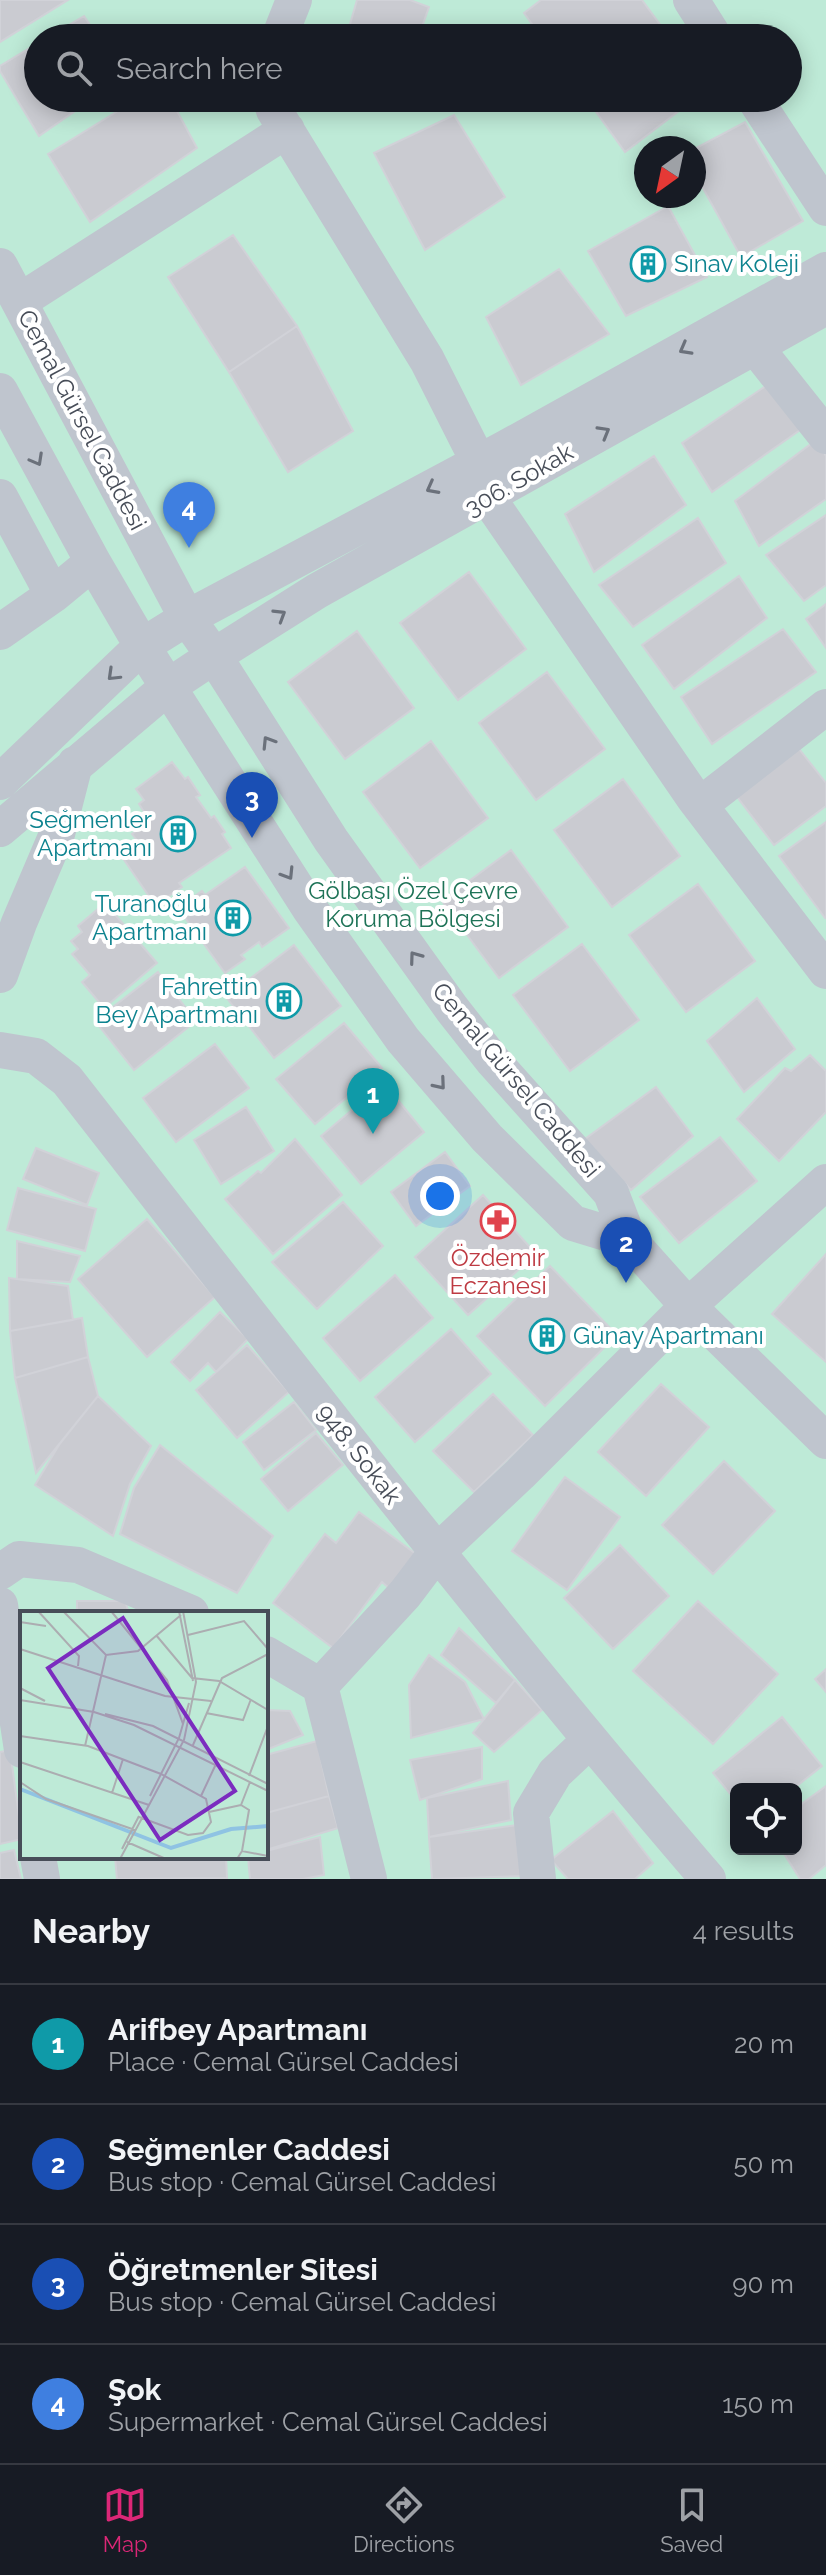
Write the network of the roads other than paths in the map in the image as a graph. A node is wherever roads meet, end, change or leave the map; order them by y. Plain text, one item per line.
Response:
1 (294, 0) edge
2 (691, 0) edge
3 (285, 24) edge
4 (706, 24) edge
5 (277, 112) edge
6 (763, 112) edge
7 (287, 130) junction
8 (826, 208) edge
9 (0, 266) edge
10 (826, 270) edge
11 (20, 301) junction
12 (826, 307) edge
13 (744, 334) junction
14 (0, 391) edge
15 (826, 436) edge
16 (479, 463) junction
17 (0, 497) edge
18 (488, 498) junction
19 (93, 562) junction
20 (53, 595) junction
21 (187, 618) junction
22 (0, 632) edge
23 (142, 646) junction
24 (214, 656) junction
25 (169, 686) junction
26 (826, 707) edge
27 (75, 764) junction
28 (0, 782) edge
29 (700, 805) junction
30 (0, 829) edge
31 (826, 971) edge
32 (0, 975) edge
33 (0, 1050) edge
34 (826, 1182) edge
35 (629, 1240) junction
36 (688, 1306) junction
37 (826, 1441) edge
38 (436, 1553) junction
39 (0, 1572) edge
40 (0, 1605) edge
41 (186, 1611) edge
42 (268, 1655) edge
43 (320, 1686) junction
44 (20, 1737) edge
45 (589, 1741) junction
46 (38, 1859) edge
47 (42, 1879) edge
48 (369, 1879) edge
49 (538, 1879) edge
50 (708, 1879) edge

1 - 3 street
2 - 4 street
5 - 7 street
6 - 8 street
7 - 11 street
7 - 16 street
9 - 11 street, Cemal Gürsel Caddesi
10 - 13 street
11 - 21 street, Cemal Gürsel Caddesi
12 - 13 street, 306. Sokak
13 - 15 street
13 -> 16 street
18 -> 13 street, 306. Sokak
14 -> 19 street, Cemal Gürsel Caddesi
16 - 18 street
16 -> 21 street
17 - 20 street
24 -> 18 street, 306. Sokak
18 - 29 street
19 - 20 street
19 - 23 street, Cemal Gürsel Caddesi
20 - 22 street
21 - 23 street
21 - 24 street, Cemal Gürsel Caddesi
23 - 25 street, Cemal Gürsel Caddesi
23 -> 28 street
24 - 25 street, 306. Sokak
35 -> 24 street, Cemal Gürsel Caddesi
25 - 27 street, 306. Sokak
25 -> 35 street, Cemal Gürsel Caddesi
26 - 29 street
27 - 30 street, 306. Sokak
27 - 32 street
29 - 31 street
33 - 38 street, 948. Sokak
34 - 36 street
35 - 36 street, Cemal Gürsel Caddesi
36 - 37 street, Cemal Gürsel Caddesi
36 - 38 street
38 - 43 street
38 - 45 street, 948. Sokak
39 - 41 street
40 - 44 street
42 - 43 street
43 - 48 street
45 - 49 street
45 - 50 street, 948. Sokak
46 - 47 street

